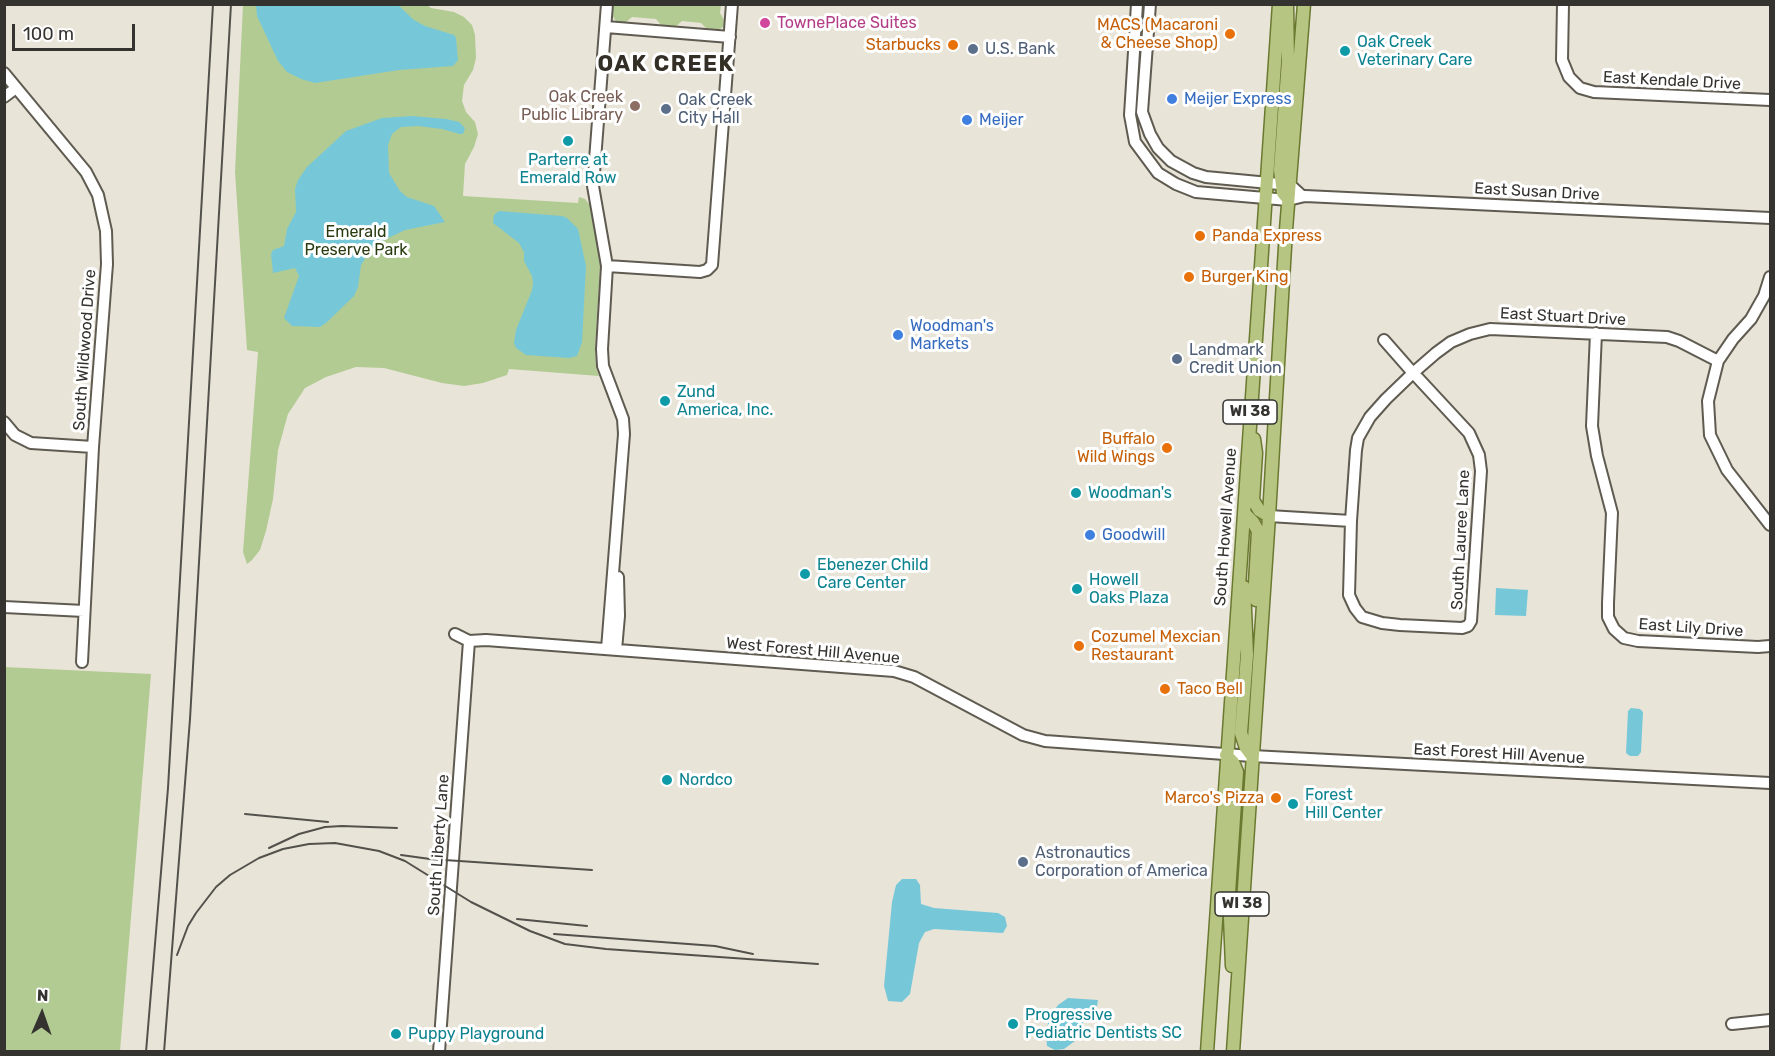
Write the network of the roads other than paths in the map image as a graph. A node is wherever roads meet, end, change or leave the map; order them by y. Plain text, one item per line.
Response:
1 (607, 4) edge
2 (732, 4) edge
3 (1137, 4) edge
4 (1150, 4) edge
5 (1279, 4) edge
6 (1287, 4) edge
7 (1304, 4) edge
8 (1563, 4) edge
9 (606, 27) junction
10 (730, 37) junction
11 (4, 73) edge
12 (16, 88) junction
13 (4, 97) edge
14 (1770, 100) edge
15 (1266, 183) junction
16 (1285, 184) junction
17 (1302, 196) junction
18 (1265, 198) junction
19 (1288, 200) junction
20 (1770, 218) edge
21 (607, 266) junction
22 (1770, 277) edge
23 (1596, 333) junction
24 (1384, 340) dead end
25 (1718, 361) junction
26 (1413, 373) junction
27 (1250, 414) junction
28 (4, 422) edge
29 (93, 447) junction
30 (1244, 513) junction
31 (1269, 516) junction
32 (1351, 521) junction
33 (1770, 525) edge
34 (1241, 550) junction
35 (4, 607) edge
36 (84, 612) junction
37 (1468, 626) joint
38 (455, 633) dead end
39 (1259, 640) junction
40 (469, 641) junction
41 (1770, 646) edge
42 (611, 649) junction
43 (82, 662) dead end
44 (1226, 754) junction
45 (1252, 756) junction
46 (1770, 783) edge
47 (1235, 1009) junction
48 (1770, 1020) edge
49 (1732, 1024) dead end
50 (439, 1052) edge
51 (1207, 1052) edge
52 (1233, 1052) edge

1 - 9 street
2 - 10 street
3 - 18 street
4 - 15 street
5 - 15 main road, South Howell Avenue / WI 38
6 - 16 main road
7 - 16 main road
8 - 14 street, East Kendale Drive
9 - 10 street
9 - 21 street
10 - 21 street
11 - 12 street, South Wildwood Drive
12 - 13 street
12 - 29 street, South Wildwood Drive
15 - 16 street
15 - 18 main road, South Howell Avenue / WI 38
16 - 17 street
16 - 19 main road
17 - 19 street, East Susan Drive
17 - 20 street, East Susan Drive
18 - 19 street
18 - 27 main road, South Howell Avenue / WI 38
19 - 31 main road, WI 38
21 - 42 street
22 - 25 street
23 - 25 street, East Stuart Drive
23 - 26 street, East Stuart Drive
23 - 41 street, East Lily Drive
24 - 26 street, South Lauree Lane
25 - 33 street
26 - 32 street, East Stuart Drive
26 - 37 street, South Lauree Lane
27 - 30 main road, South Howell Avenue / WI 38
27 - 31 main road
28 - 29 street
29 - 36 street, South Wildwood Drive
30 - 34 main road, South Howell Avenue / WI 38
30 - 39 main road
31 - 32 street
31 - 39 main road, WI 38
32 - 37 street, East Stuart Drive
34 - 44 main road, South Howell Avenue / WI 38
34 - 45 main road
35 - 36 street
36 - 43 street, South Wildwood Drive
38 - 40 street, West Forest Hill Avenue
39 - 45 main road, WI 38
40 - 42 street, West Forest Hill Avenue
40 - 50 street, South Liberty Lane
42 - 44 street, West Forest Hill Avenue
44 - 45 street, East Forest Hill Avenue
44 - 47 main road
44 - 51 main road, South Howell Avenue / WI 38
45 - 46 street, East Forest Hill Avenue
45 - 47 main road, WI 38
47 - 52 main road, WI 38
48 - 49 street

